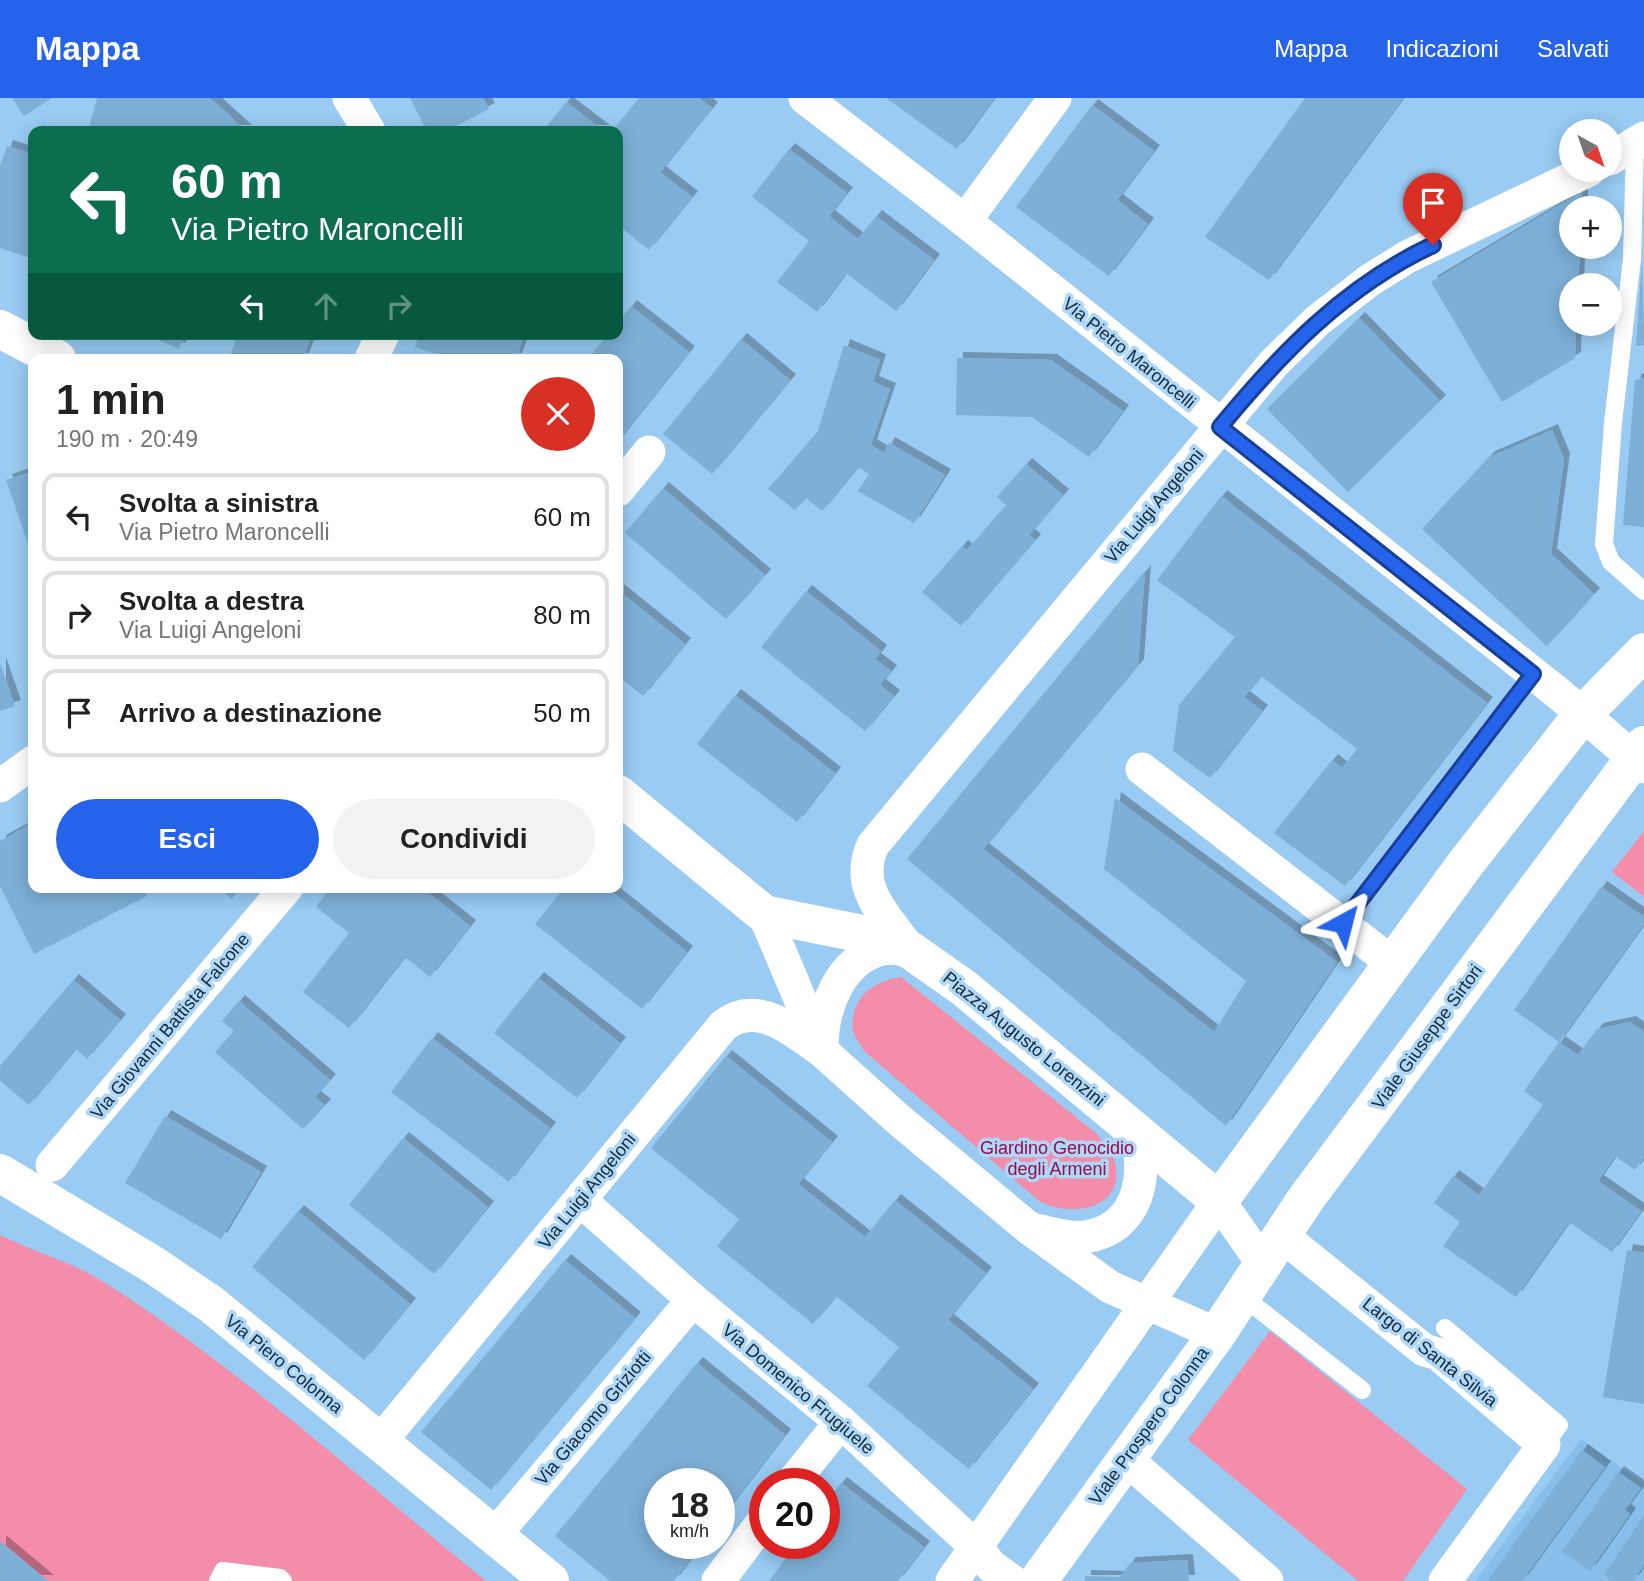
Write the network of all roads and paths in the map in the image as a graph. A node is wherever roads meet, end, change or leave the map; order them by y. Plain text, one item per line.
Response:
1 (349, 98) edge
2 (805, 98) edge
3 (1055, 98) edge
4 (366, 126) edge
5 (1630, 147) edge
6 (1564, 182) edge
7 (965, 221) junction
8 (0, 329) edge
9 (48, 354) edge
10 (1220, 427) junction
11 (649, 452) dead end
12 (623, 484) edge
13 (1644, 590) edge
14 (1644, 652) edge
15 (1533, 674) junction
16 (1583, 715) junction
17 (1640, 756) edge
18 (28, 766) edge
19 (1142, 769) dead end
20 (0, 786) edge
21 (623, 798) edge
22 (282, 893) edge
23 (764, 914) junction
24 (1343, 923) junction
25 (910, 950) junction
26 (1391, 962) junction
27 (822, 1051) junction
28 (1135, 1131) junction
29 (52, 1165) dead end
30 (0, 1173) edge
31 (580, 1200) junction
32 (1219, 1201) junction
33 (1030, 1229) junction
34 (1272, 1250) junction
35 (1242, 1296) junction
36 (693, 1300) junction
37 (1146, 1305) junction
38 (1444, 1328) dead end
39 (1217, 1334) junction
40 (1363, 1390) dead end
41 (841, 1422) junction
42 (379, 1443) junction
43 (1544, 1445) junction
44 (1126, 1459) junction
45 (805, 1468) edge
46 (494, 1536) junction
47 (749, 1540) edge
48 (976, 1547) junction
49 (218, 1581) edge
50 (283, 1581) edge
51 (550, 1581) edge
52 (718, 1581) edge
53 (952, 1581) edge
54 (1012, 1581) edge
55 (1038, 1581) edge
56 (1267, 1581) edge
57 (1445, 1581) edge

1 - 4 street
2 - 7 street, Via Pietro Maroncelli
3 - 7 street
5 - 13 lane
6 - 10 street, Via Luigi Angeloni
7 - 10 street, Via Pietro Maroncelli
8 - 9 street
10 - 15 street, Via Pietro Maroncelli
10 - 25 street, Via Luigi Angeloni
11 - 12 street
14 - 16 street
15 - 16 street, Via Pietro Maroncelli
15 - 24 lane
16 - 17 street, Via Pietro Maroncelli
16 - 26 street
17 - 34 street, Viale Giuseppe Sirtori
18 - 20 street
19 - 24 street
21 - 23 street
22 - 29 street, Via Giovanni Battista Falcone
23 - 25 street, Piazza Augusto Lorenzini
23 - 27 street
24 - 26 street
25 - 27 street
25 - 28 street, Piazza Augusto Lorenzini
26 - 32 street
27 - 31 street, Via Luigi Angeloni
27 - 33 street
28 - 32 street, Piazza Augusto Lorenzini
28 - 33 street
30 - 42 street, Via Piero Colonna
31 - 36 street, Via Domenico Frugiuele
31 - 42 street, Via Luigi Angeloni
32 - 34 street
32 - 37 street
33 - 37 street
34 - 35 street, Viale Giuseppe Sirtori
34 - 43 street, Largo di Santa Silvia
35 - 39 street, Viale Giuseppe Sirtori
35 - 40 lane
36 - 41 street, Via Domenico Frugiuele
36 - 46 street, Via Giacomo Griziotti
37 - 39 street, Viale Prospero Colonna
37 - 48 street
38 - 43 lane
39 - 44 street, Viale Prospero Colonna
41 - 45 street
41 - 48 street, Via Domenico Frugiuele
42 - 46 street, Via Piero Colonna
43 - 57 street
44 - 55 street, Viale Prospero Colonna
44 - 56 street
46 - 51 street, Via Piero Colonna
47 - 52 street
48 - 53 street
48 - 54 street, Via Domenico Frugiuele
49 - 50 lane

